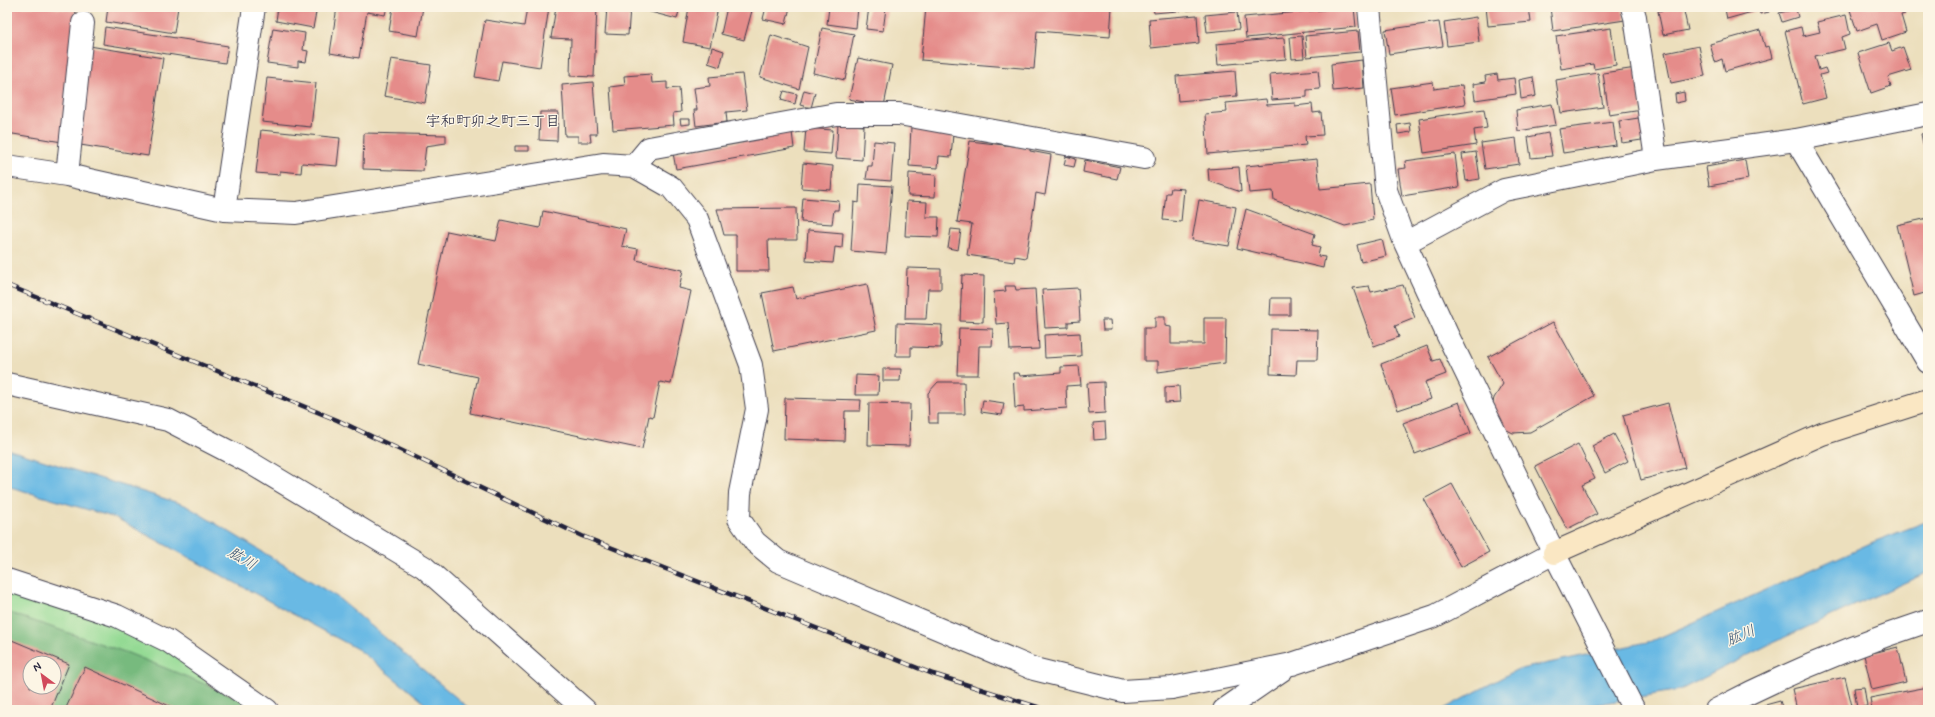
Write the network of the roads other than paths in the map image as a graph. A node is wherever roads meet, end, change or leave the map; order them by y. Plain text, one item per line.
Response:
1 (254, 7) edge
2 (1369, 7) edge
3 (1632, 7) edge
4 (83, 23) dead end
5 (1928, 114) edge
6 (1796, 140) junction
7 (1144, 158) dead end
8 (1656, 159) junction
9 (7, 166) edge
10 (634, 166) junction
11 (67, 174) junction
12 (224, 210) junction
13 (1405, 243) junction
14 (1928, 362) edge
15 (7, 384) edge
16 (1928, 400) edge
17 (1554, 553) junction
18 (7, 580) edge
19 (1928, 621) edge
20 (1292, 664) junction
21 (267, 710) edge
22 (584, 710) edge
23 (1224, 710) edge
24 (1634, 710) edge
25 (1716, 710) edge

1 - 12 street
2 - 13 street
3 - 8 street
4 - 11 street
5 - 6 street
6 - 8 street
6 - 14 street
7 - 10 street
8 - 13 street
9 - 11 street
10 - 12 street
10 - 20 street
11 - 12 street
13 - 17 street
15 - 22 street
16 - 17 street
17 - 20 street
17 - 24 street
18 - 21 street
19 - 25 street
20 - 23 street

